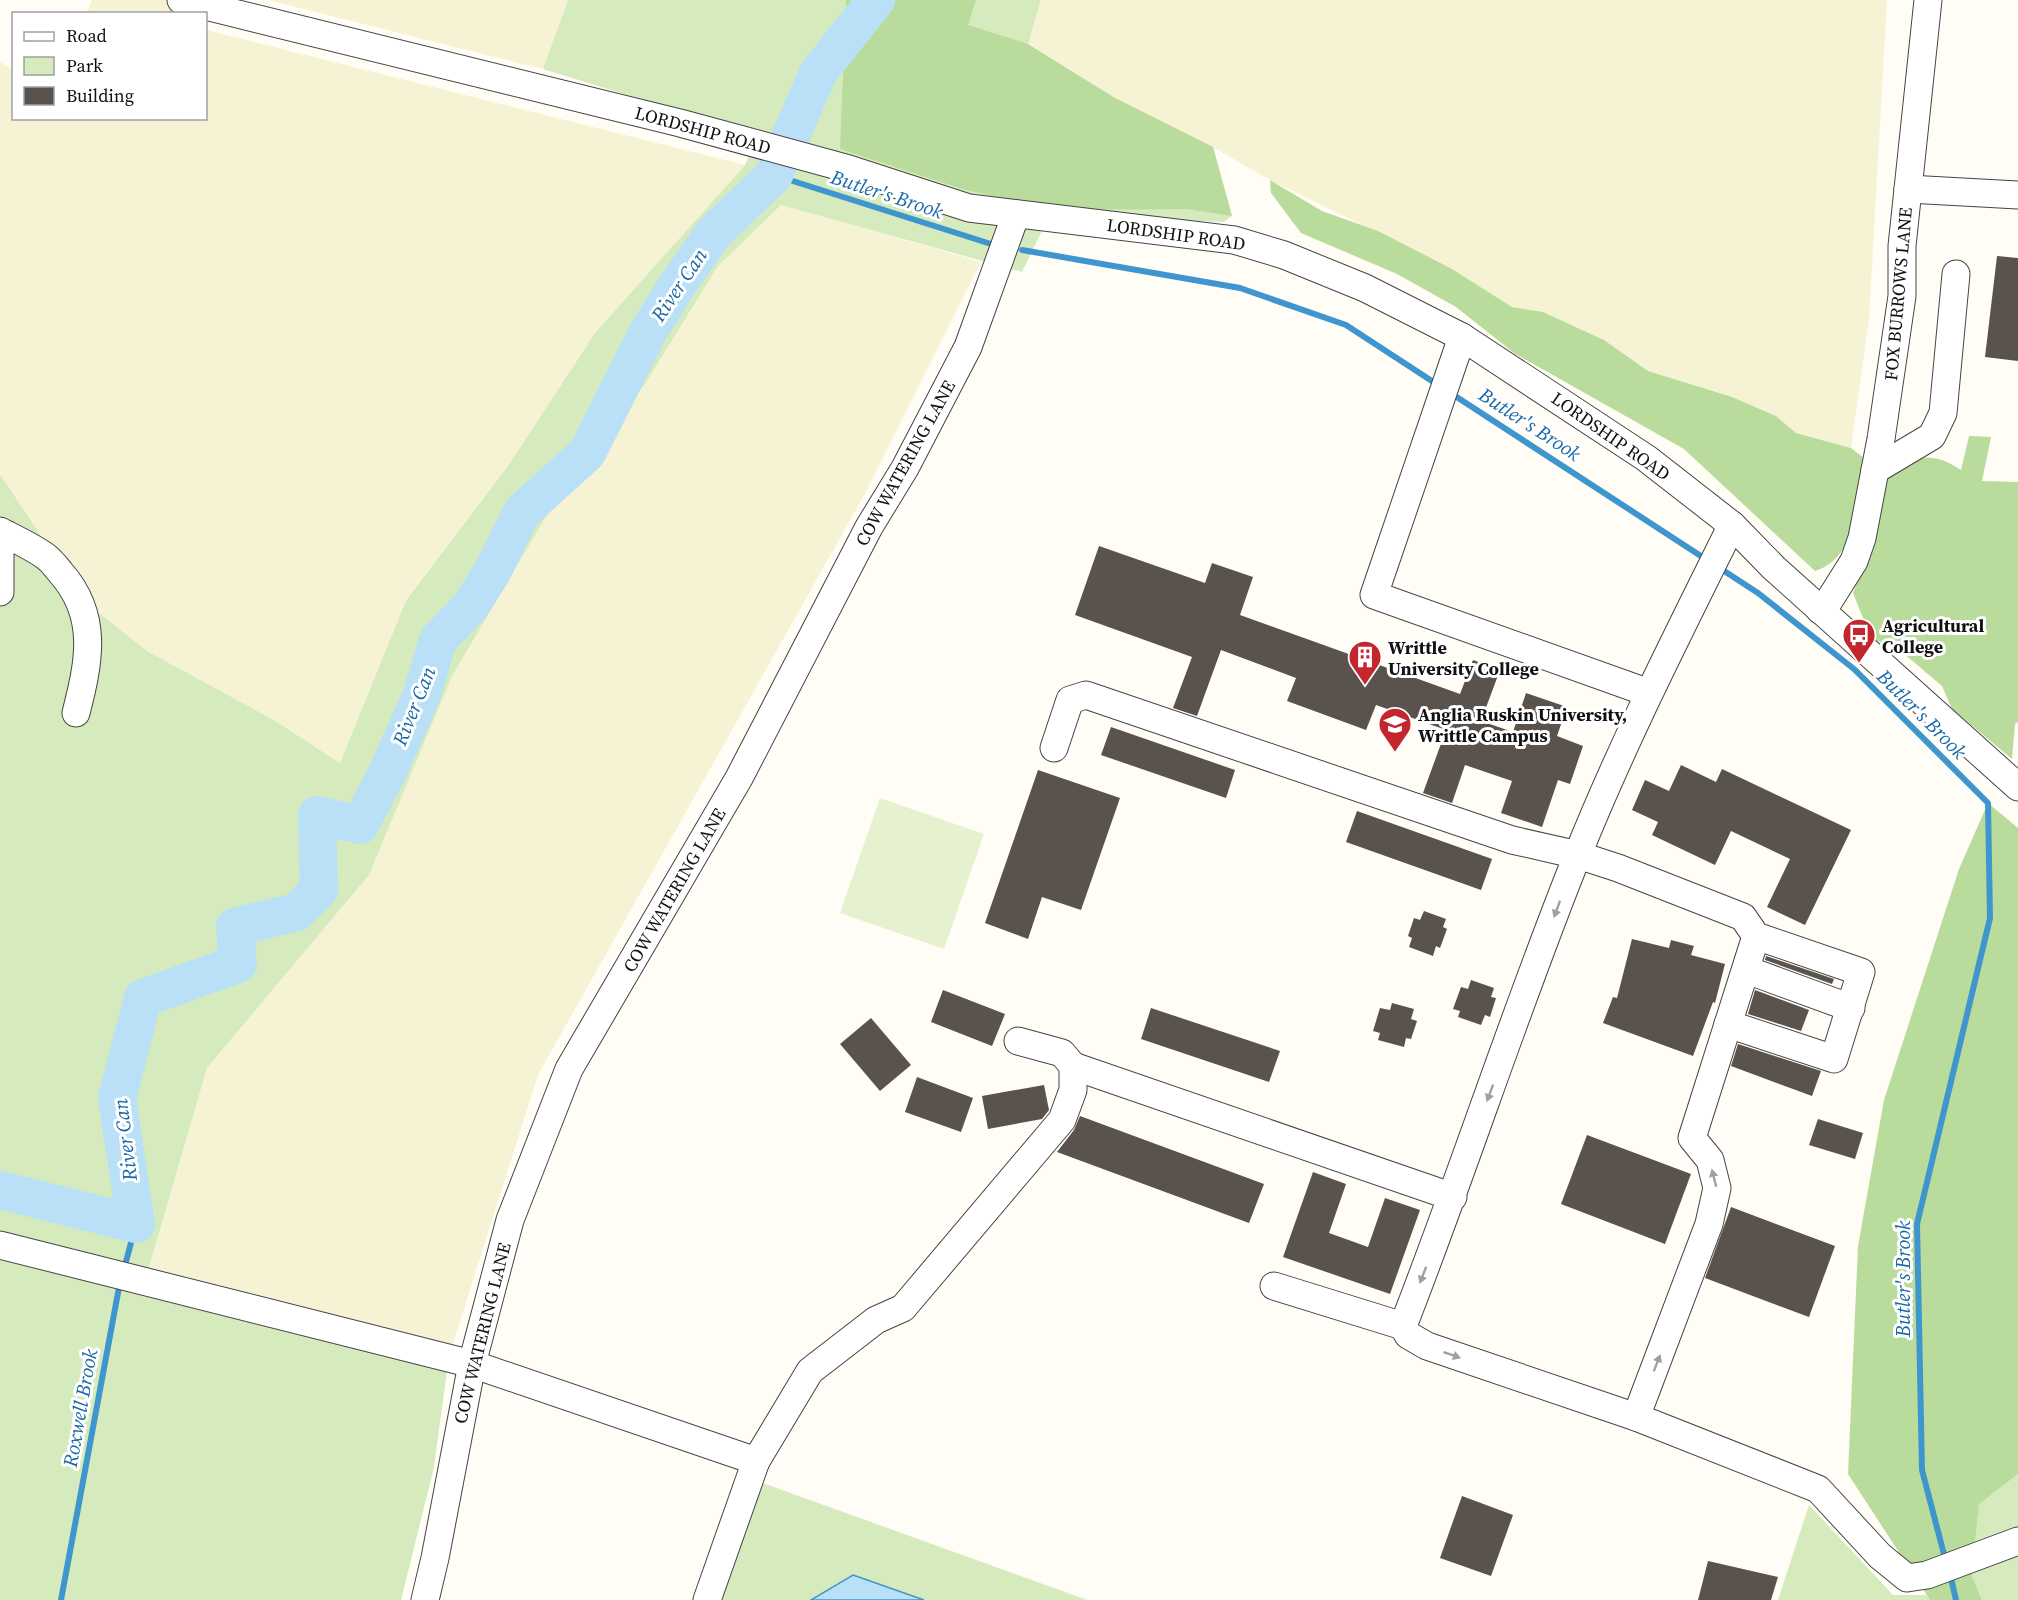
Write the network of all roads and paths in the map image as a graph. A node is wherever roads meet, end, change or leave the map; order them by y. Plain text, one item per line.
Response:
1 (181, 0) edge
2 (1928, 0) edge
3 (274, 10) edge
4 (1908, 189) junction
5 (2018, 195) edge
6 (1016, 214) junction
7 (1956, 274) dead end
8 (1462, 337) junction
9 (1875, 470) junction
10 (1731, 525) junction
11 (0, 531) edge
12 (0, 547) edge
13 (0, 592) edge
14 (1820, 610) junction
15 (1649, 693) junction
16 (76, 713) dead end
17 (1054, 748) dead end
18 (2018, 787) edge
19 (1578, 855) junction
20 (1756, 936) junction
21 (1747, 970) junction
22 (1851, 1008) junction
23 (1728, 1024) junction
24 (1018, 1041) dead end
25 (1073, 1066) junction
26 (1453, 1197) junction
27 (0, 1245) edge
28 (1274, 1286) dead end
29 (1403, 1326) junction
30 (472, 1364) junction
31 (1636, 1417) junction
32 (756, 1461) junction
33 (2018, 1540) edge
34 (425, 1600) edge
35 (707, 1600) edge

1 - 3 street, LORDSHIP ROAD
2 - 4 street, FOX BURROWS LANE
3 - 6 street, LORDSHIP ROAD
4 - 5 street
4 - 9 street, FOX BURROWS LANE
6 - 8 street, LORDSHIP ROAD
6 - 30 street, COW WATERING LANE
7 - 9 street
8 - 10 street, LORDSHIP ROAD
8 - 15 street
9 - 14 street, FOX BURROWS LANE
10 - 14 street, LORDSHIP ROAD
10 - 15 street
11 - 16 street
12 - 13 street
14 - 18 street, LORDSHIP ROAD
15 - 19 street
17 - 19 street
19 - 20 street
19 -> 26 street
20 - 21 street
20 - 22 street
21 - 22 street
21 - 23 street
22 - 23 street
31 -> 23 street
24 - 25 street
25 - 26 street
25 - 32 street
26 -> 29 street
27 - 30 street
28 - 29 street
29 -> 31 street
30 - 32 street
30 - 34 street, COW WATERING LANE
31 - 33 street
32 - 35 street

